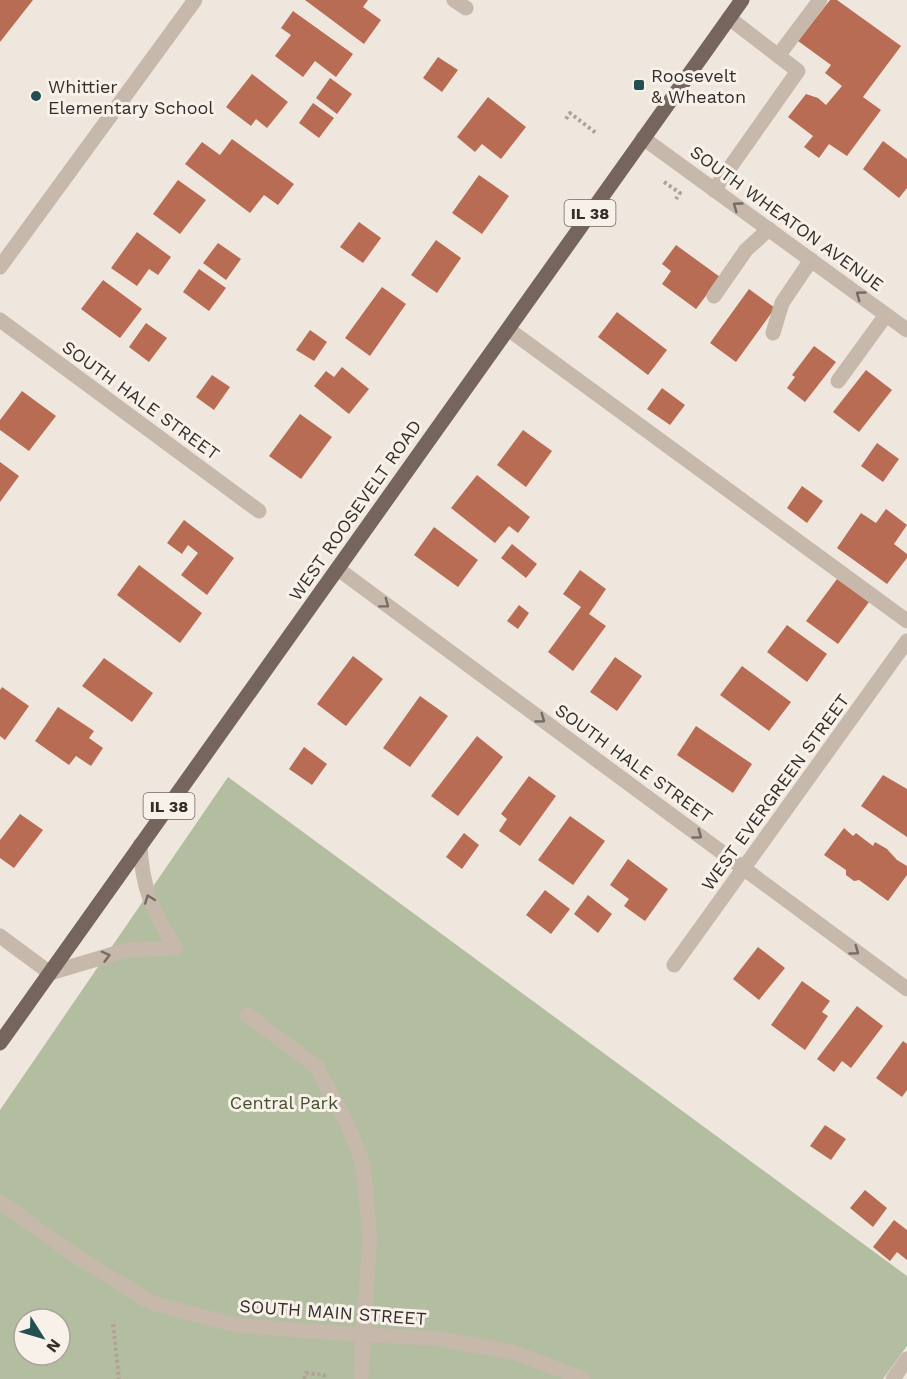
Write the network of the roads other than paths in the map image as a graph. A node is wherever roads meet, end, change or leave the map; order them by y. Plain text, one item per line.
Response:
1 (195, 0) edge
2 (742, 0) edge
3 (820, 0) edge
4 (729, 18) junction
5 (778, 56) junction
6 (643, 138) junction
7 (714, 190) junction
8 (769, 229) junction
9 (811, 260) junction
10 (0, 267) edge
11 (714, 296) dead end
12 (886, 315) junction
13 (0, 320) edge
14 (508, 329) junction
15 (907, 330) edge
16 (773, 333) dead end
17 (838, 381) dead end
18 (259, 511) dead end
19 (338, 568) junction
20 (907, 621) edge
21 (907, 641) edge
22 (140, 845) junction
23 (744, 869) junction
24 (0, 936) edge
25 (674, 965) dead end
26 (50, 973) junction
27 (907, 989) edge
28 (247, 1015) dead end
29 (0, 1043) edge
30 (0, 1202) edge
31 (363, 1335) junction
32 (907, 1359) edge
33 (361, 1379) edge
34 (583, 1379) edge
35 (892, 1379) edge

1 - 10 street
2 - 4 main road, WEST ROOSEVELT ROAD / IL 38
3 - 5 street
4 - 5 street
4 - 6 main road, WEST ROOSEVELT ROAD / IL 38
5 - 7 street
6 - 7 street, SOUTH WHEATON AVENUE
6 - 14 main road, WEST ROOSEVELT ROAD / IL 38
8 -> 7 street, SOUTH WHEATON AVENUE
8 - 9 street, SOUTH WHEATON AVENUE
8 - 11 street
12 -> 9 street, SOUTH WHEATON AVENUE
9 - 16 street
12 - 15 street, SOUTH WHEATON AVENUE
12 - 17 street
13 - 18 street, SOUTH HALE STREET
14 - 19 main road, WEST ROOSEVELT ROAD / IL 38
14 - 20 street
19 - 22 main road, WEST ROOSEVELT ROAD / IL 38
19 -> 23 street, SOUTH HALE STREET
21 - 23 street, WEST EVERGREEN STREET
22 - 26 main road, WEST ROOSEVELT ROAD / IL 38
26 -> 22 street
23 - 25 street, WEST EVERGREEN STREET
23 -> 27 street, SOUTH HALE STREET
24 - 26 street
26 - 29 main road, WEST ROOSEVELT ROAD / IL 38
28 - 31 street
30 - 31 street, SOUTH MAIN STREET
31 - 33 street
31 - 34 street, SOUTH MAIN STREET
32 - 35 street

